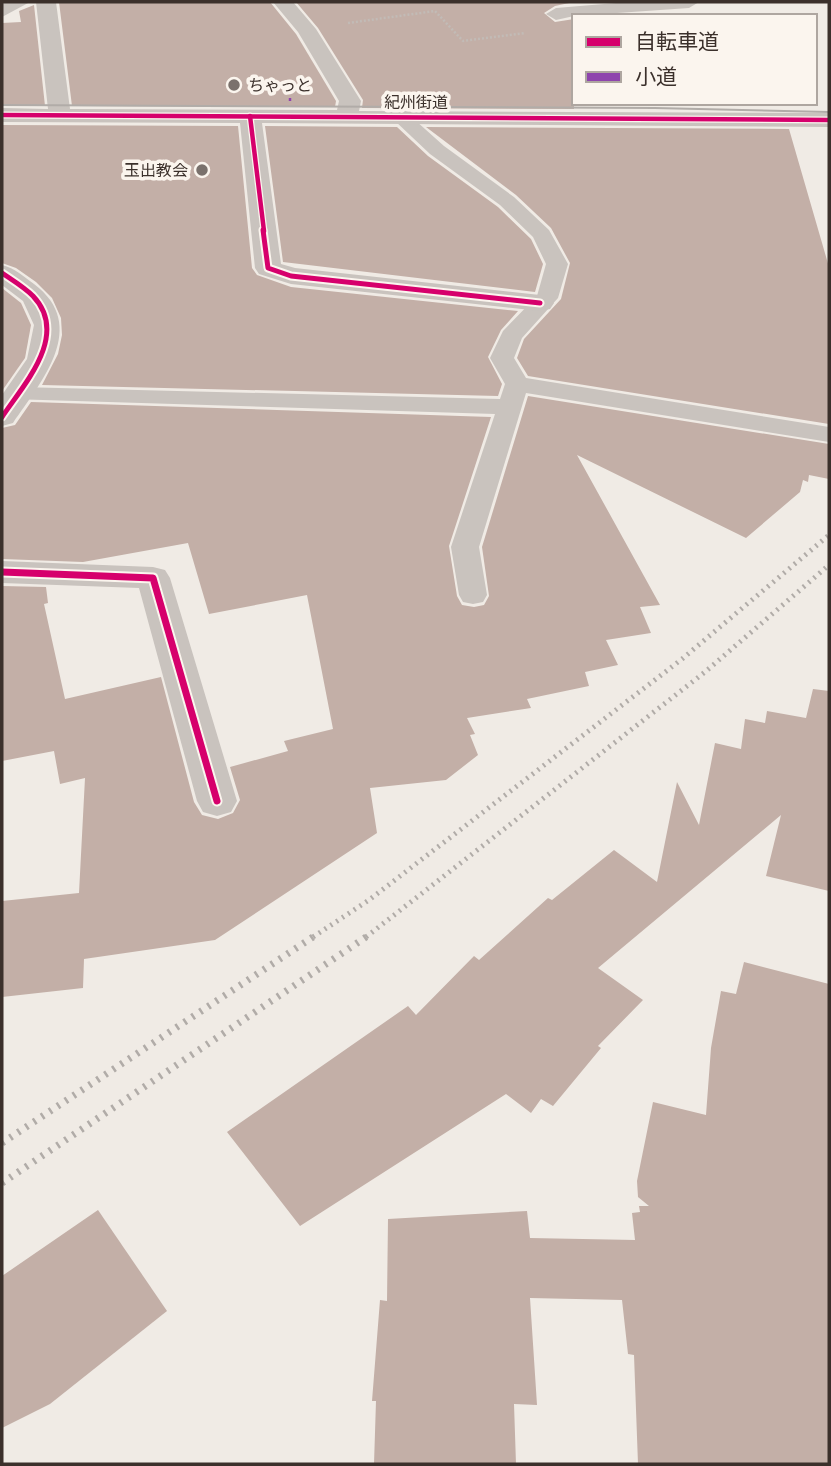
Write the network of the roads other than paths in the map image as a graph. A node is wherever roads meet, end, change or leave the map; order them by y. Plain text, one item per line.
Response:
1 (20, 2) edge
2 (46, 2) edge
3 (283, 2) edge
4 (688, 2) edge
5 (2, 11) edge
6 (558, 14) edge
7 (2, 100) edge
8 (572, 101) edge
9 (59, 108) junction
10 (349, 108) junction
11 (2, 115) edge
12 (250, 116) junction
13 (400, 116) junction
14 (829, 120) edge
15 (4, 276) edge
16 (540, 303) junction
17 (19, 394) junction
18 (514, 396) junction
19 (2, 417) edge
20 (829, 435) edge
21 (2, 572) edge
22 (472, 595) dead end
23 (218, 801) dead end

1 - 5 street
2 - 9 street
3 - 10 street
4 - 6 street
7 - 9 street, 紀州街道
8 - 10 street, 紀州街道
9 - 10 street, 紀州街道
9 - 11 street, 紀州街道
9 - 12 street, 紀州街道
10 - 12 street, 紀州街道
10 - 13 street, 紀州街道
12 - 16 street
13 - 14 street, 紀州街道
13 - 16 lane
15 - 17 street
16 - 18 lane
17 - 18 lane
17 - 19 street
18 - 20 lane
18 - 22 lane
21 - 23 street

